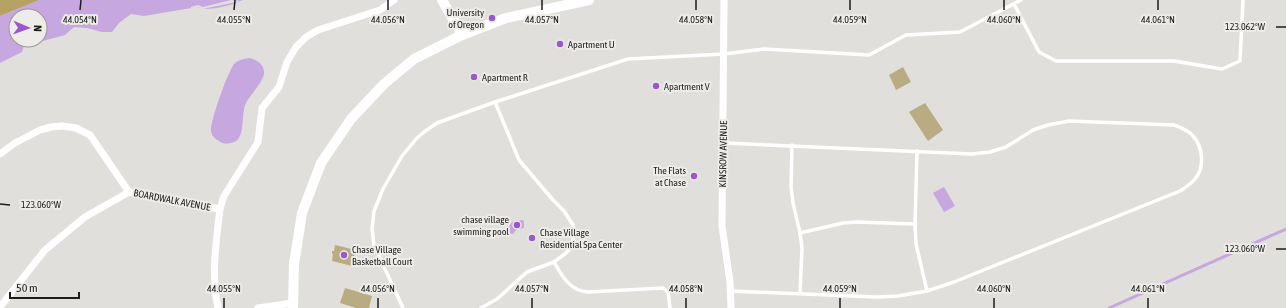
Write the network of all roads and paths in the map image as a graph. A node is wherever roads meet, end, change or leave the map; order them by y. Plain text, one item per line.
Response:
1 (394, 0) edge
2 (442, 0) edge
3 (589, 0) edge
4 (724, 0) edge
5 (1021, 0) edge
6 (1243, 0) edge
7 (1014, 4) junction
8 (462, 36) junction
9 (724, 54) junction
10 (495, 102) junction
11 (724, 142) junction
12 (792, 145) junction
13 (917, 151) junction
14 (0, 154) edge
15 (129, 192) junction
16 (220, 209) junction
17 (914, 224) junction
18 (800, 233) junction
19 (554, 262) junction
20 (730, 291) junction
21 (926, 291) junction
22 (800, 293) junction
23 (293, 305) edge
24 (0, 307) edge
25 (218, 308) edge
26 (258, 308) edge
27 (403, 308) edge
28 (481, 308) edge
29 (670, 308) edge
30 (731, 308) edge

1 - 16 street, BOARDWALK AVENUE
2 - 8 main road
3 - 8 main road
4 - 9 street, KINSROW AVENUE
5 - 7 lane
6 - 7 lane
7 - 9 lane
8 - 23 main road
9 - 10 lane
9 - 11 street, KINSROW AVENUE
10 - 19 lane
10 - 27 lane
11 - 12 lane
11 - 20 street, KINSROW AVENUE
12 - 13 lane
12 - 18 lane
13 - 17 lane
13 - 21 lane
14 - 15 street, BOARDWALK AVENUE
15 - 16 street, BOARDWALK AVENUE
15 - 24 street
16 - 25 street, BOARDWALK AVENUE
17 - 18 lane
17 - 21 lane
18 - 22 lane
19 - 28 lane
19 - 29 lane
20 - 22 lane
20 - 30 street, KINSROW AVENUE
21 - 22 lane
23 - 26 street

